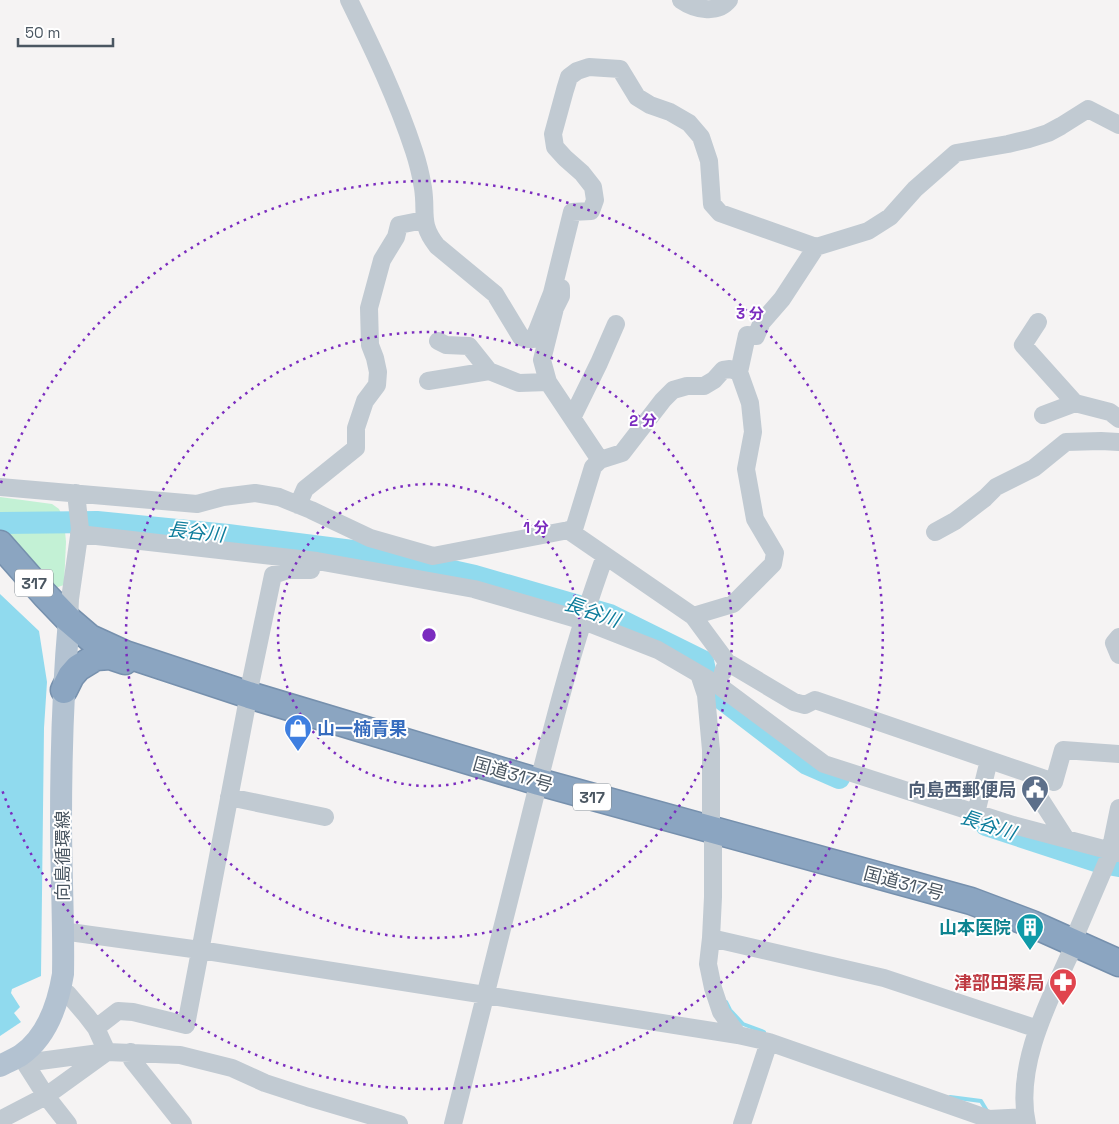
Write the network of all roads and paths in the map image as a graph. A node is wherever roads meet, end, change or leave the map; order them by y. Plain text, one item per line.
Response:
1 (349, 0) edge
2 (681, 0) edge
3 (729, 0) edge
4 (1119, 125) edge
5 (424, 220) junction
6 (816, 247) junction
7 (552, 292) junction
8 (1038, 322) dead end
9 (616, 324) dead end
10 (438, 341) dead end
11 (489, 371) junction
12 (739, 372) junction
13 (428, 381) dead end
14 (548, 382) junction
15 (1075, 403) junction
16 (1043, 415) dead end
17 (572, 418) junction
18 (1119, 419) edge
19 (1119, 442) edge
20 (600, 460) junction
21 (0, 487) edge
22 (77, 496) junction
23 (298, 505) junction
24 (568, 530) junction
25 (79, 532) junction
26 (935, 532) dead end
27 (0, 544) edge
28 (606, 556) junction
29 (317, 561) junction
30 (693, 616) junction
31 (585, 618) junction
32 (69, 620) junction
33 (1119, 637) edge
34 (1119, 655) edge
35 (727, 662) junction
36 (699, 674) junction
37 (718, 685) junction
38 (64, 690) junction
39 (249, 695) junction
40 (1119, 754) edge
41 (988, 760) junction
42 (1036, 776) junction
43 (538, 782) junction
44 (229, 797) junction
45 (1119, 808) edge
46 (976, 813) junction
47 (324, 817) dead end
48 (712, 830) junction
49 (1066, 839) junction
50 (1115, 852) edge
51 (62, 931) junction
52 (711, 938) junction
53 (1075, 943) junction
54 (200, 950) junction
55 (1119, 964) edge
56 (60, 991) junction
57 (486, 995) junction
58 (96, 1028) junction
59 (1038, 1029) junction
60 (738, 1035) junction
61 (770, 1042) junction
62 (107, 1052) junction
63 (131, 1052) junction
64 (23, 1059) junction
65 (0, 1066) edge
66 (46, 1096) junction
67 (0, 1120) edge
68 (1026, 1120) edge
69 (989, 1121) edge
70 (68, 1124) edge
71 (183, 1124) edge
72 (400, 1124) edge
73 (453, 1124) edge
74 (742, 1124) edge

1 - 5 street
2 - 3 street
4 - 6 street
5 - 7 street
5 - 23 street
6 - 7 street
6 - 12 street
7 - 14 street
8 - 15 street
9 - 17 street
10 - 11 street
11 - 13 street
11 - 14 street
12 - 20 street
12 - 30 street
14 - 17 street
15 - 16 street
15 - 18 street
17 - 20 street
19 - 26 street
20 - 24 street
21 - 22 street
22 - 23 street
22 - 25 street
23 - 24 street
24 - 28 street
25 - 29 street
25 - 32 street
27 - 32 highway, 国道317号 / 317
28 - 30 street
28 - 31 street
29 - 31 street
29 - 39 street
30 - 35 street
31 - 36 street
31 - 43 street
32 - 38 main road, 向島循環線
32 - 39 highway, 国道317号 / 317
33 - 34 street
35 - 37 street
35 - 41 street
36 - 37 street
36 - 48 street
37 - 46 street
38 - 39 highway
38 - 51 main road, 向島循環線
39 - 43 highway, 国道317号 / 317
39 - 44 street
40 - 42 street
41 - 42 street
41 - 46 street
42 - 49 street
43 - 48 highway, 国道317号 / 317
43 - 57 street
44 - 47 street
44 - 54 street
45 - 50 street
46 - 49 street
48 - 52 street
48 - 53 highway, 国道317号 / 317
49 - 50 street
50 - 53 street
51 - 54 street
51 - 56 main road, 向島循環線
52 - 59 street
52 - 60 street
53 - 55 highway, 国道317号 / 317
53 - 59 street
54 - 57 street
54 - 58 street
56 - 58 street
56 - 64 main road, 向島循環線
57 - 60 street
57 - 73 street
58 - 62 street
59 - 68 street
60 - 61 street
61 - 69 street
61 - 74 street
62 - 63 street
62 - 64 street
62 - 66 street
63 - 71 street
63 - 72 street
64 - 65 main road, 向島循環線
64 - 66 street
66 - 67 street
66 - 70 street
68 - 69 street

